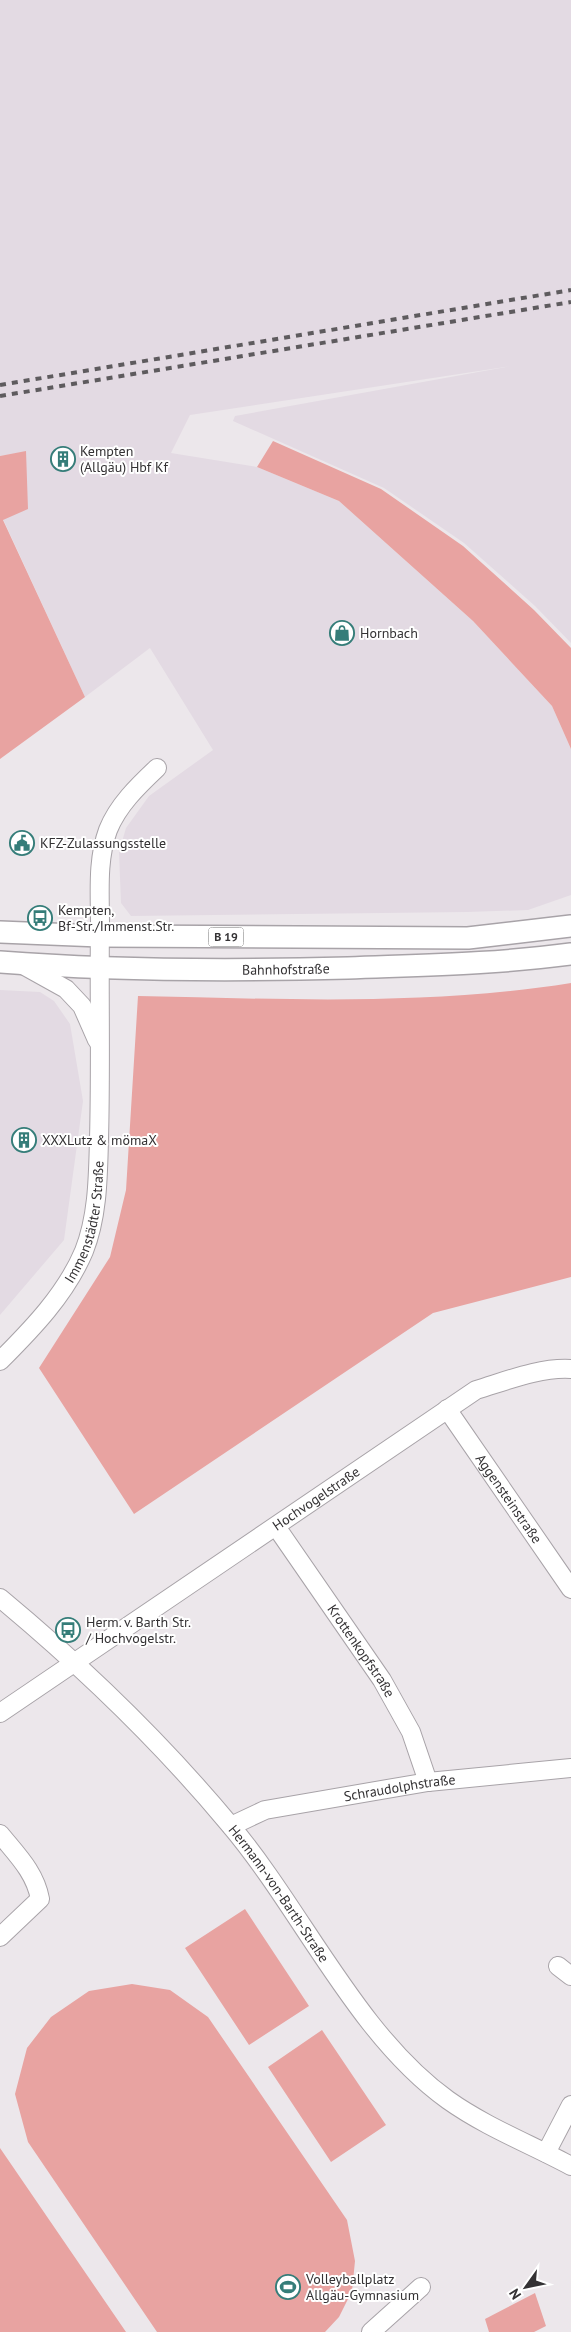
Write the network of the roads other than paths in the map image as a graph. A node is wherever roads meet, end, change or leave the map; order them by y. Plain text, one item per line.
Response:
1 (157, 768) dead end
2 (571, 926) edge
3 (0, 932) edge
4 (100, 936) junction
5 (571, 954) edge
6 (537, 959) junction
7 (10, 963) edge
8 (571, 965) edge
9 (99, 968) junction
10 (100, 1046) junction
11 (0, 1361) edge
12 (568, 1373) edge
13 (447, 1408) junction
14 (277, 1528) junction
15 (571, 1590) edge
16 (0, 1598) edge
17 (76, 1662) junction
18 (0, 1713) edge
19 (571, 1768) edge
20 (428, 1782) junction
21 (231, 1826) junction
22 (0, 1834) edge
23 (0, 1937) edge
24 (571, 2105) edge
25 (546, 2153) junction
26 (571, 2166) edge
27 (421, 2287) dead end
28 (371, 2332) edge

1 - 4 street
2 - 4 main road, B 19
3 - 4 main road
4 - 9 street, Immenstädter Straße
5 - 6 main road, Bahnhofstraße
6 - 8 main road
6 - 9 main road, Bahnhofstraße
7 - 9 main road, Bahnhofstraße
7 - 10 street
9 - 10 street, Immenstädter Straße
10 - 11 street, Immenstädter Straße
12 - 13 street, Hochvogelstraße
13 - 14 street, Hochvogelstraße
13 - 15 street, Aggensteinstraße
14 - 17 street, Hochvogelstraße
14 - 20 street, Krottenkopfstraße
16 - 17 street, Hermann-von-Barth-Straße
17 - 18 street, Hochvogelstraße
17 - 21 street, Hermann-von-Barth-Straße
19 - 20 street, Schraudolphstraße
20 - 21 street, Schraudolphstraße
21 - 25 street, Hermann-von-Barth-Straße
22 - 23 street
24 - 25 street
25 - 26 street, Hermann-von-Barth-Straße
27 - 28 street

